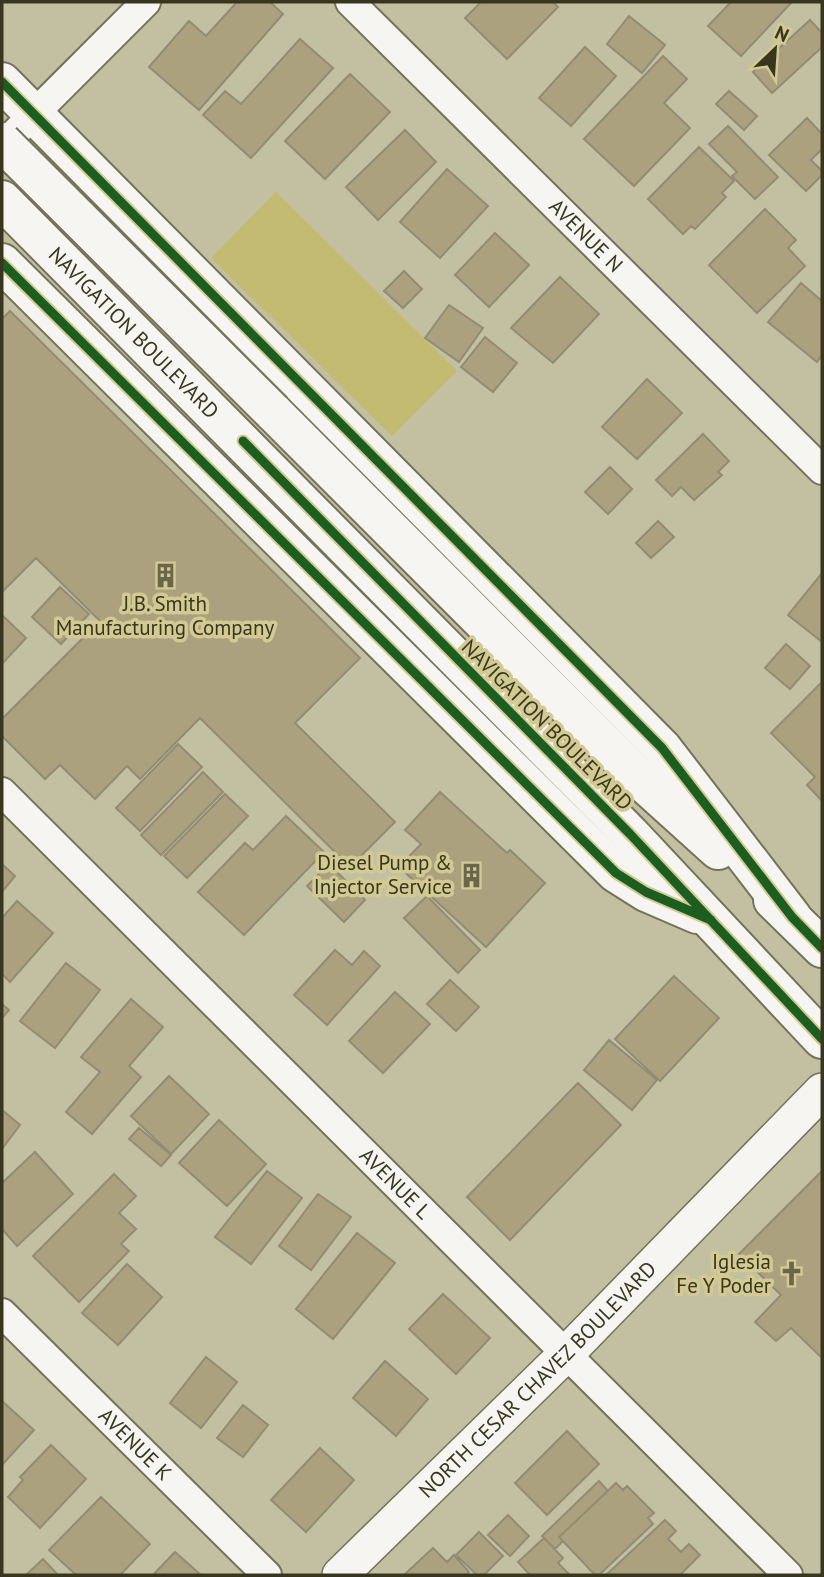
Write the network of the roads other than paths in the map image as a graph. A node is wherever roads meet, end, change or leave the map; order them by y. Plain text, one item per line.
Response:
1 (146, 2) edge
2 (350, 2) edge
3 (2, 82) edge
4 (35, 115) junction
5 (2, 144) edge
6 (2, 200) edge
7 (2, 263) edge
8 (822, 470) edge
9 (2, 792) edge
10 (792, 917) junction
11 (711, 920) junction
12 (822, 948) edge
13 (822, 1039) edge
14 (822, 1091) edge
15 (2, 1313) edge
16 (566, 1354) junction
17 (267, 1575) edge
18 (340, 1575) edge
19 (789, 1575) edge

1 - 4 street
2 - 8 street, AVENUE N
3 - 4 main road
4 - 5 street
4 - 10 main road
5 - 10 main road, NAVIGATION BOULEVARD, bridge
6 - 11 main road, NAVIGATION BOULEVARD
7 - 11 main road
9 - 16 street, AVENUE L
10 - 12 main road, NAVIGATION BOULEVARD
11 - 13 main road, NAVIGATION BOULEVARD
14 - 16 street, NORTH CESAR CHAVEZ BOULEVARD
15 - 17 street, AVENUE K
16 - 18 street, NORTH CESAR CHAVEZ BOULEVARD
16 - 19 street, AVENUE L

